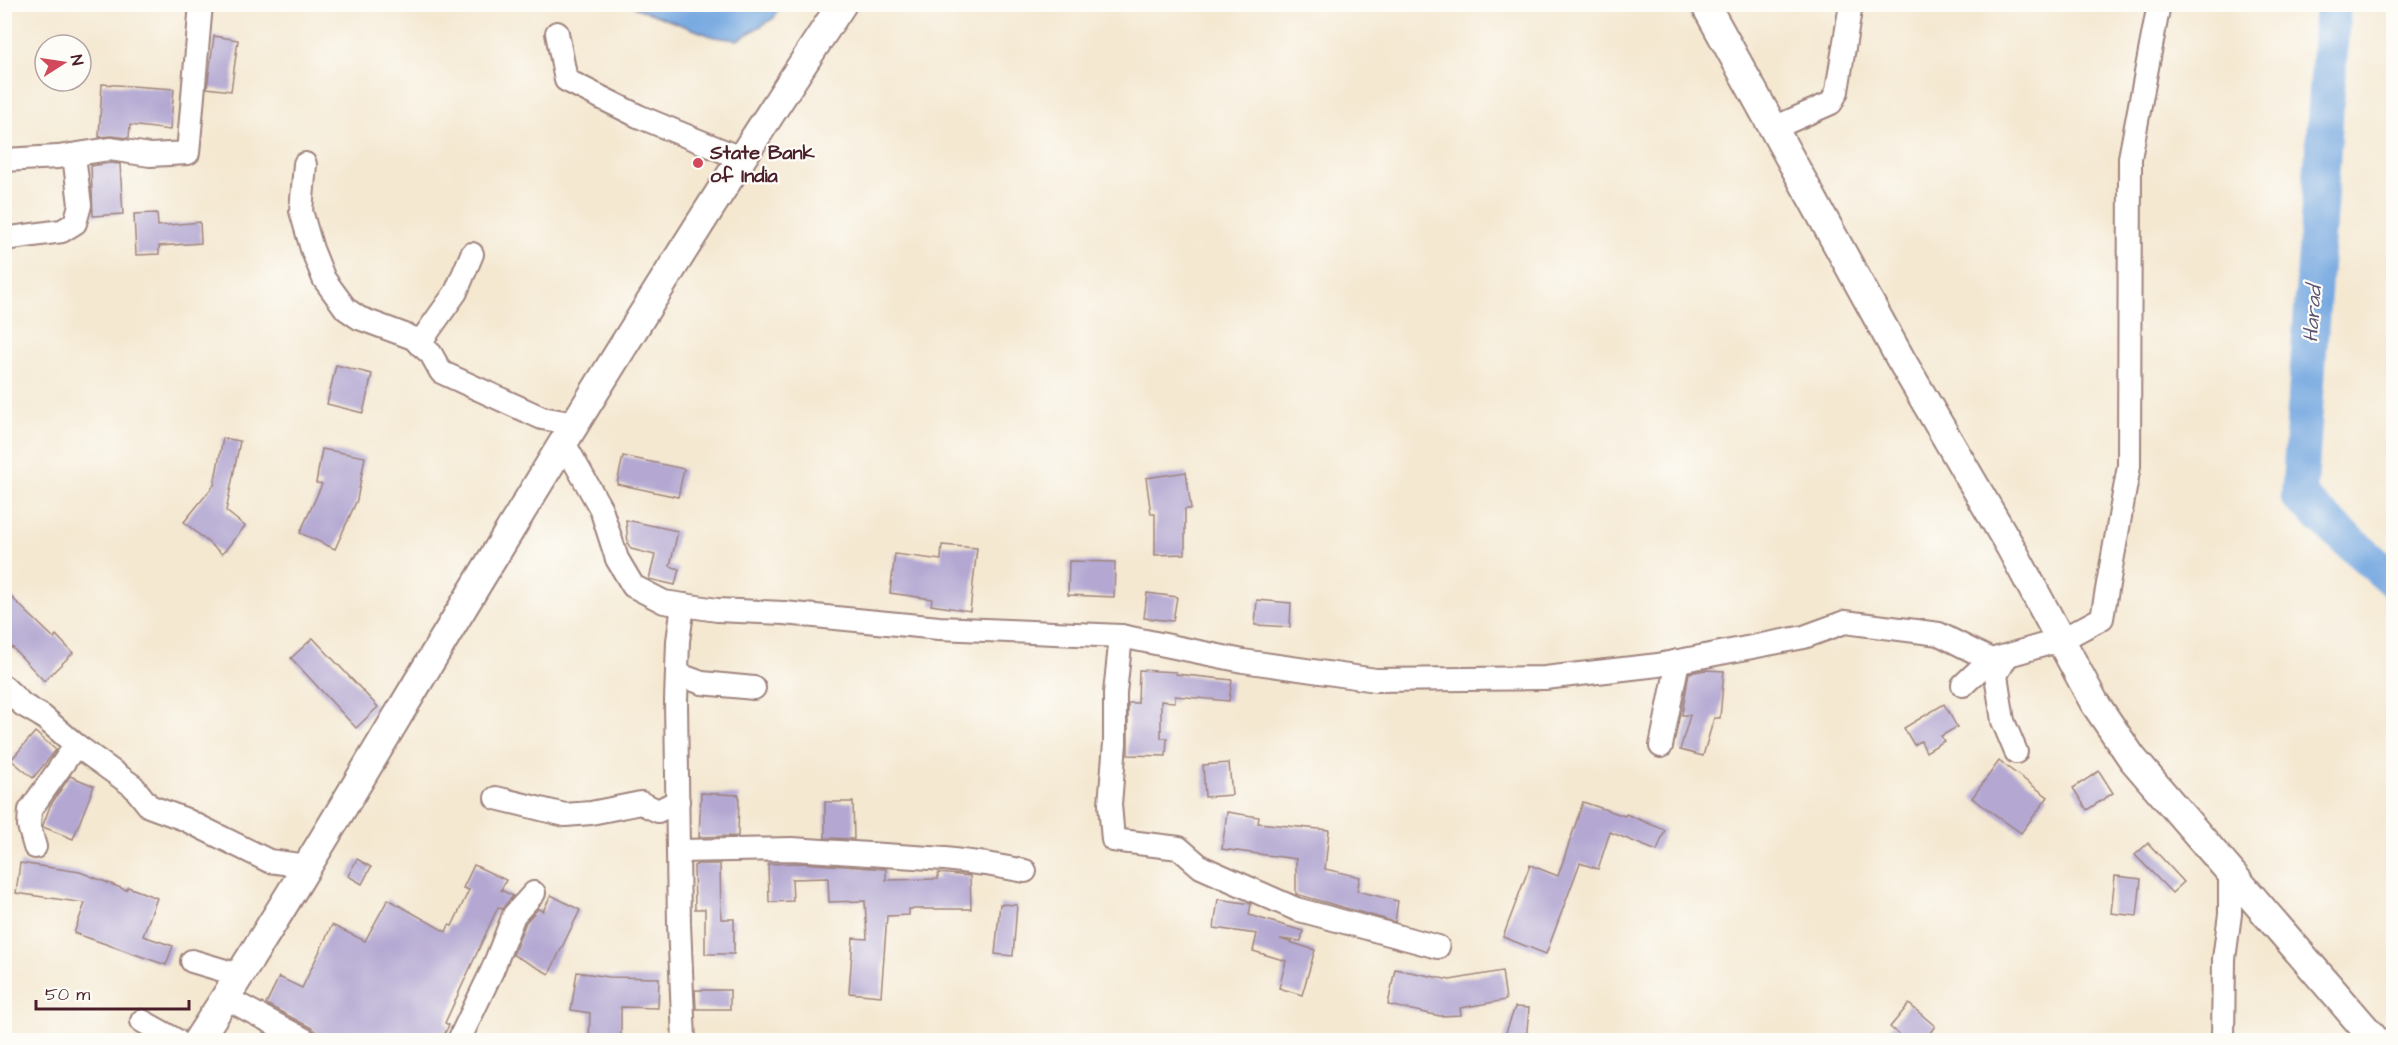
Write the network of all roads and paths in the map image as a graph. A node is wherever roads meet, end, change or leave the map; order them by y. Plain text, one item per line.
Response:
1 (201, 4) edge
2 (842, 4) edge
3 (1705, 4) edge
4 (1851, 4) edge
5 (2159, 4) edge
6 (557, 33) dead end
7 (1774, 128) junction
8 (74, 155) junction
9 (740, 158) junction
10 (4, 160) edge
11 (305, 164) dead end
12 (4, 239) edge
13 (472, 254) dead end
14 (419, 344) junction
15 (569, 434) junction
16 (683, 605) junction
17 (1121, 636) junction
18 (2061, 640) junction
19 (2007, 656) junction
20 (1678, 661) junction
21 (676, 674) junction
22 (1963, 685) dead end
23 (4, 687) edge
24 (754, 688) dead end
25 (76, 746) junction
26 (1661, 746) dead end
27 (2016, 752) dead end
28 (496, 798) dead end
29 (678, 801) junction
30 (34, 847) dead end
31 (679, 851) junction
32 (307, 866) junction
33 (2230, 870) junction
34 (1024, 871) dead end
35 (534, 893) dead end
36 (1438, 947) dead end
37 (192, 961) dead end
38 (232, 986) junction
39 (142, 1021) dead end
40 (176, 1041) edge
41 (198, 1041) edge
42 (305, 1041) edge
43 (459, 1041) edge
44 (684, 1041) edge
45 (2223, 1041) edge
46 (2375, 1041) edge

1 - 8 street
2 - 9 street
3 - 7 street
4 - 7 street
5 - 18 street
6 - 9 street
7 - 18 street
8 - 10 street
8 - 12 street
9 - 15 street
11 - 14 street
13 - 14 street
14 - 15 street
15 - 16 street
15 - 32 street
16 - 17 street
16 - 21 street
17 - 20 street
17 - 36 street
18 - 19 street
18 - 33 street
19 - 20 street
19 - 22 street
19 - 27 street
20 - 26 street
21 - 24 street
21 - 29 street
23 - 25 street
25 - 30 street
25 - 32 street
28 - 29 street
29 - 31 street
31 - 34 street
31 - 44 street
32 - 38 street
33 - 45 street
33 - 46 street
35 - 43 street
37 - 38 street
38 - 41 street
38 - 42 street
39 - 40 street

